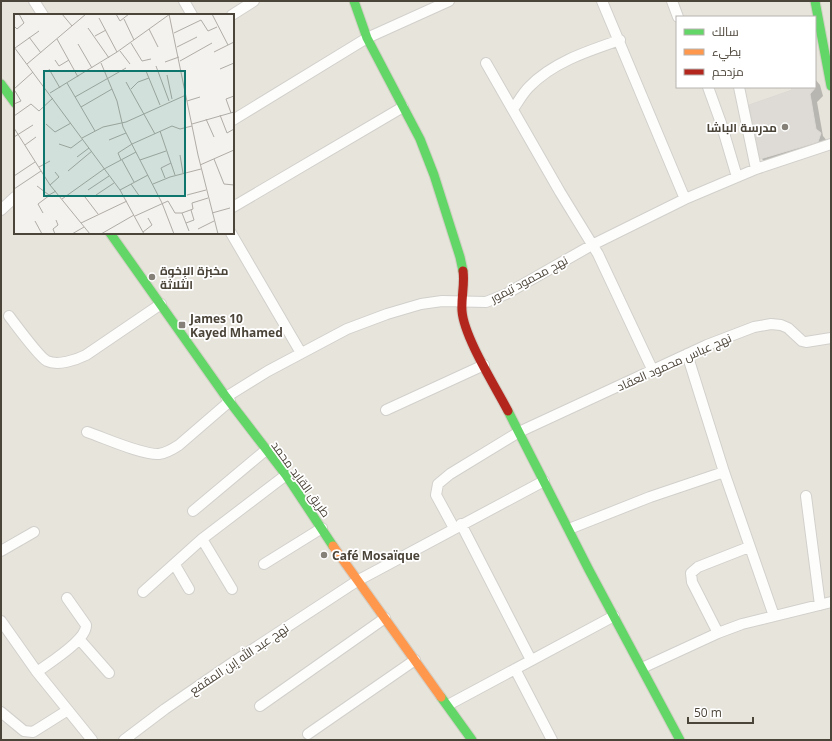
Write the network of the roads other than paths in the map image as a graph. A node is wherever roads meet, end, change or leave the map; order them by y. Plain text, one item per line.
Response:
1 (34, 1) edge
2 (184, 1) edge
3 (254, 1) edge
4 (354, 1) edge
5 (449, 1) edge
6 (602, 1) edge
7 (672, 1) edge
8 (816, 1) edge
9 (42, 14) edge
10 (191, 14) edge
11 (234, 14) edge
12 (678, 16) edge
13 (367, 38) junction
14 (620, 40) junction
15 (486, 63) dead end
16 (1, 84) edge
17 (831, 86) edge
18 (708, 88) edge
19 (739, 88) edge
20 (14, 102) edge
21 (404, 107) junction
22 (513, 109) junction
23 (234, 119) edge
24 (831, 144) edge
25 (756, 168) junction
26 (737, 177) junction
27 (14, 199) edge
28 (685, 199) junction
29 (234, 206) edge
30 (1, 210) edge
31 (111, 234) edge
32 (232, 234) edge
33 (592, 245) junction
34 (463, 302) junction
35 (161, 304) junction
36 (9, 316) dead end
37 (831, 338) edge
38 (301, 353) junction
39 (687, 354) junction
40 (484, 365) junction
41 (653, 371) junction
42 (228, 399) junction
43 (386, 410) dead end
44 (88, 432) dead end
45 (519, 432) junction
46 (266, 450) junction
47 (724, 472) junction
48 (286, 475) junction
49 (544, 481) junction
50 (806, 496) dead end
51 (193, 511) dead end
52 (458, 526) junction
53 (322, 528) junction
54 (569, 529) junction
55 (34, 532) dead end
56 (202, 539) junction
57 (749, 547) junction
58 (1, 551) edge
59 (264, 564) dead end
60 (175, 565) junction
61 (357, 581) junction
62 (232, 588) dead end
63 (189, 589) dead end
64 (143, 592) dead end
65 (67, 598) dead end
66 (831, 602) edge
67 (820, 605) junction
68 (614, 616) junction
69 (774, 616) junction
70 (385, 618) junction
71 (1, 621) edge
72 (718, 633) junction
73 (80, 640) junction
74 (415, 660) junction
75 (531, 660) junction
76 (642, 668) junction
77 (515, 669) junction
78 (37, 672) junction
79 (109, 673) dead end
80 (448, 705) junction
81 (260, 706) dead end
82 (68, 710) junction
83 (1, 712) edge
84 (33, 732) junction
85 (308, 734) dead end
86 (24, 740) edge
87 (92, 740) edge
88 (124, 740) edge
89 (472, 740) edge
90 (552, 740) edge
91 (680, 740) edge

1 - 9 street
2 - 10 street
3 - 11 street
4 - 13 street
5 - 13 street
6 - 14 street
7 - 12 street
8 - 17 street
13 - 21 street
13 - 23 street
14 - 22 street
14 - 28 street
15 - 22 street
16 - 20 street
18 - 26 street
19 - 25 street
21 - 29 street
21 - 34 street
22 - 33 street
24 - 25 street, نهج محمود تيمور
25 - 26 street, نهج محمود تيمور
26 - 28 street, نهج محمود تيمور
27 - 30 street
28 - 33 street, نهج محمود تيمور
31 - 35 street, طريق القايد محمد
32 - 38 street
33 - 34 street, نهج محمود تيمور
33 - 41 street
34 - 38 street, نهج محمود تيمور
34 - 40 street
35 - 36 street
35 - 42 street, طريق القايد محمد
37 - 39 street, نهج عباس محمود العقاد
38 - 42 street, نهج محمود تيمور
39 - 41 street, نهج عباس محمود العقاد
39 - 47 street
40 - 43 street
40 - 45 street
41 - 45 street, نهج عباس محمود العقاد
42 - 44 street, نهج محمود تيمور
42 - 46 street, طريق القايد محمد
45 - 49 street
45 - 52 street, نهج عباس محمود العقاد
46 - 48 street, طريق القايد محمد
46 - 51 street
47 - 54 street
47 - 57 street
48 - 53 street, طريق القايد محمد
48 - 56 street
49 - 52 street, نهج عبد الله إبن المقفع
49 - 54 street
50 - 67 street
52 - 61 street, نهج عبد الله إبن المقفع
52 - 75 street, نهج عباس محمود العقاد
53 - 59 street
53 - 61 street, طريق القايد محمد
54 - 68 street
55 - 58 street
56 - 60 street
56 - 62 street
57 - 69 street
57 - 72 street
60 - 63 street
60 - 64 street
61 - 70 street, طريق القايد محمد
61 - 88 street, نهج عبد الله إبن المقفع
65 - 73 street
66 - 67 street
67 - 69 street
68 - 75 street
68 - 76 street
69 - 72 street
70 - 74 street, طريق القايد محمد
70 - 81 street
71 - 78 street
72 - 76 street
73 - 78 street
73 - 79 street
74 - 80 street, طريق القايد محمد
74 - 85 street
75 - 77 street
76 - 91 street
77 - 80 street
77 - 90 street
78 - 82 street
80 - 89 street, طريق القايد محمد
82 - 84 street
82 - 87 street
83 - 84 street
84 - 86 street

